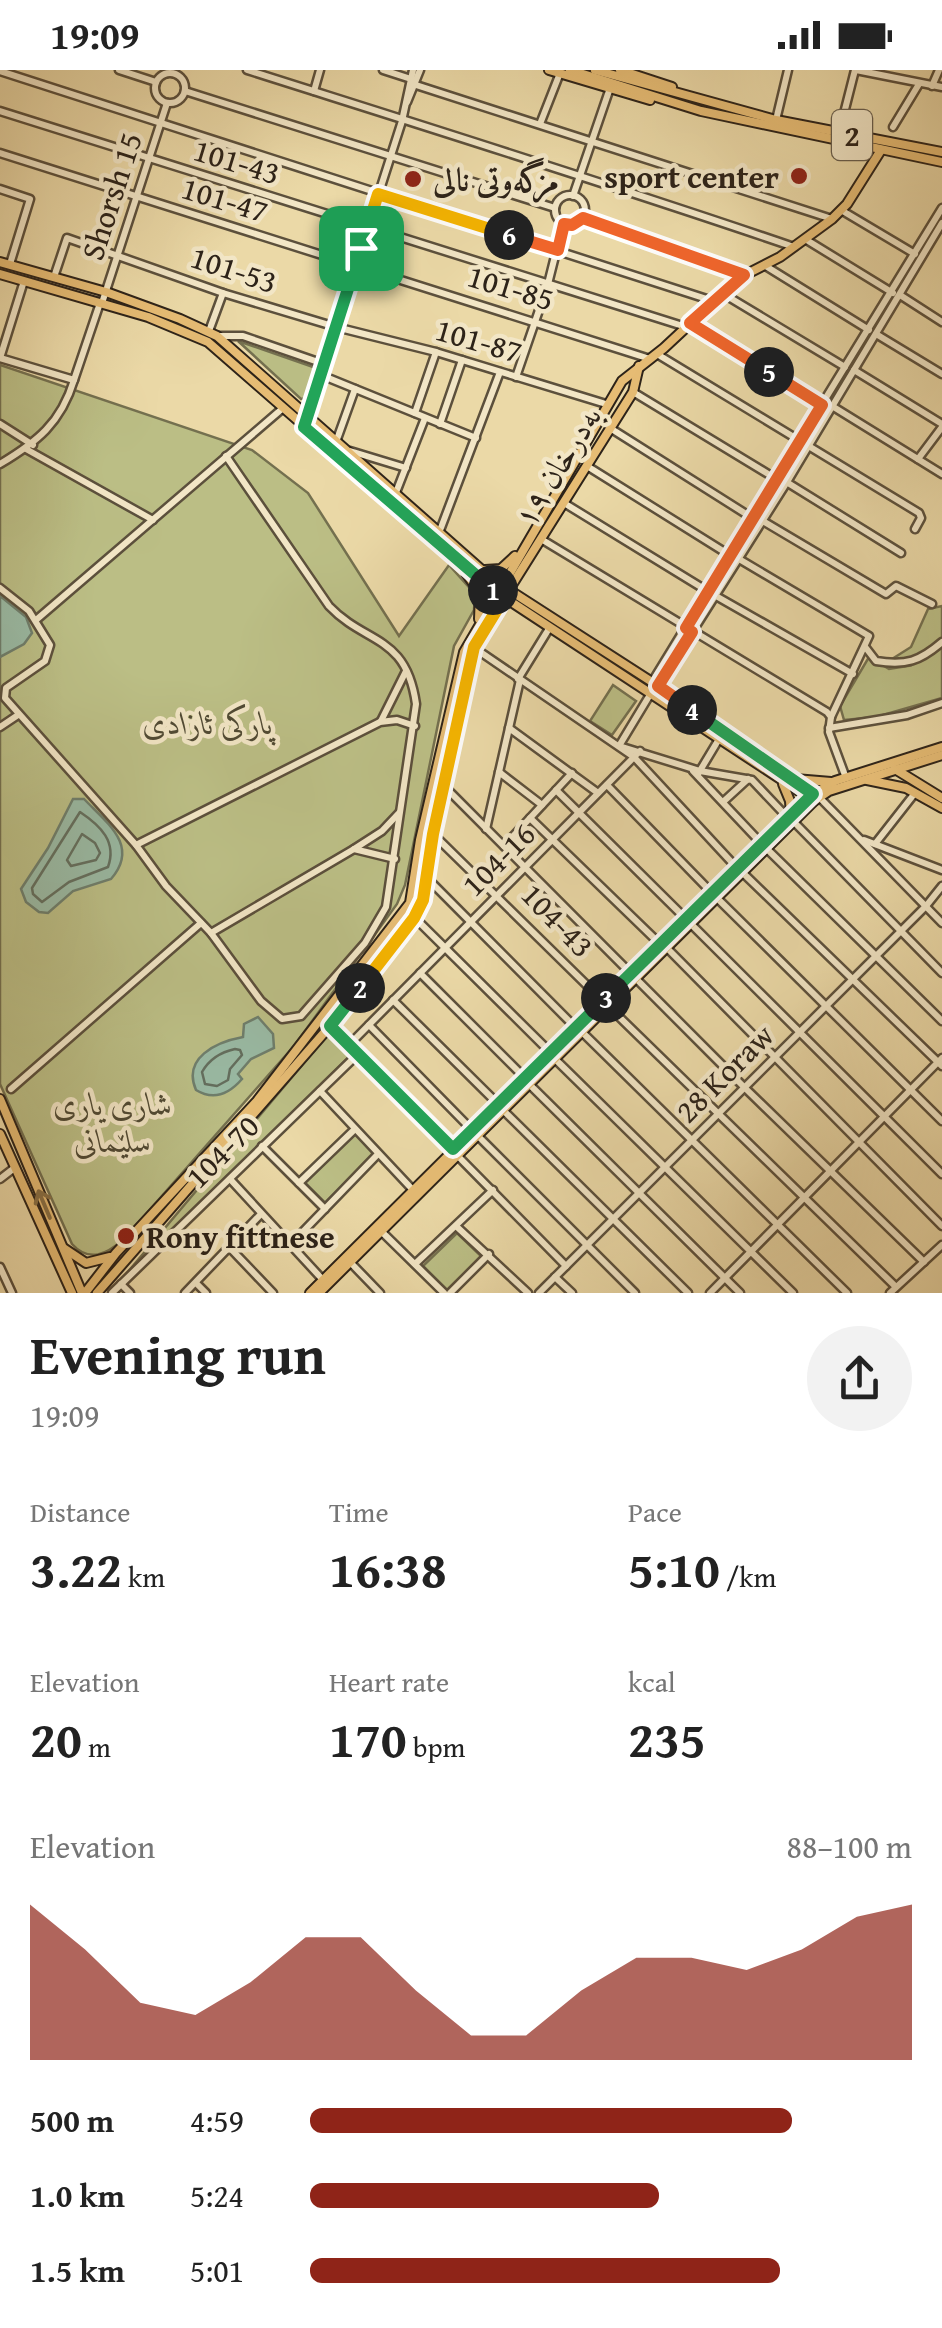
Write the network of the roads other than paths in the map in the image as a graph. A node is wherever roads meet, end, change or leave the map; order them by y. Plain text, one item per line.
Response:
1 (120, 70) edge
2 (247, 70) edge
3 (320, 70) edge
4 (383, 70) edge
5 (549, 70) edge
6 (570, 70) edge
7 (596, 70) edge
8 (620, 70) edge
9 (788, 70) edge
10 (855, 70) edge
11 (898, 70) edge
12 (938, 70) edge
13 (0, 72) edge
14 (176, 72) edge
15 (631, 72) edge
16 (560, 73) junction
17 (415, 76) edge
18 (896, 79) junction
19 (156, 82) junction
20 (919, 84) junction
21 (932, 86) junction
22 (942, 87) edge
23 (610, 88) junction
24 (185, 91) junction
25 (314, 91) junction
26 (699, 99) junction
27 (167, 103) junction
28 (0, 111) edge
29 (701, 111) junction
30 (776, 120) junction
31 (402, 121) junction
32 (161, 124) junction
33 (540, 124) junction
34 (893, 126) dead end
35 (839, 133) junction
36 (592, 141) junction
37 (881, 150) junction
38 (942, 152) edge
39 (0, 153) edge
40 (391, 155) junction
41 (149, 160) junction
42 (942, 162) edge
43 (580, 173) junction
44 (0, 189) edge
45 (378, 194) junction
46 (573, 196) junction
47 (136, 198) junction
48 (555, 208) junction
49 (942, 208) edge
50 (841, 210) junction
51 (583, 218) junction
52 (832, 219) junction
53 (942, 223) edge
54 (564, 224) junction
55 (368, 227) junction
56 (805, 239) junction
57 (794, 247) junction
58 (558, 250) junction
59 (915, 254) junction
60 (118, 256) junction
61 (5, 263) edge
62 (764, 265) junction
63 (356, 266) junction
64 (0, 274) edge
65 (744, 275) junction
66 (54, 277) junction
67 (24, 281) junction
68 (548, 284) junction
69 (106, 292) junction
70 (223, 293) junction
71 (722, 293) junction
72 (896, 294) junction
73 (713, 301) junction
74 (101, 303) junction
75 (0, 316) edge
76 (12, 320) junction
77 (535, 320) junction
78 (942, 322) edge
79 (688, 325) junction
80 (336, 328) junction
81 (872, 332) junction
82 (213, 334) junction
83 (436, 352) junction
84 (653, 357) junction
85 (462, 360) junction
86 (324, 364) junction
87 (639, 366) junction
88 (850, 368) junction
89 (500, 372) junction
90 (942, 374) edge
91 (320, 375) junction
92 (516, 377) junction
93 (74, 380) junction
94 (355, 390) junction
95 (632, 392) junction
96 (606, 404) junction
97 (822, 405) junction
98 (832, 406) junction
99 (283, 408) junction
100 (415, 414) junction
101 (308, 416) junction
102 (425, 418) junction
103 (0, 424) edge
104 (440, 424) junction
105 (942, 425) edge
106 (304, 427) junction
107 (610, 428) junction
108 (476, 438) junction
109 (336, 442) junction
110 (805, 442) junction
111 (29, 447) junction
112 (344, 449) junction
113 (226, 456) junction
114 (918, 458) junction
115 (0, 464) edge
116 (587, 466) junction
117 (406, 468) junction
118 (942, 474) edge
119 (778, 480) junction
120 (787, 482) junction
121 (396, 496) junction
122 (564, 503) junction
123 (153, 520) junction
124 (758, 520) junction
125 (915, 529) dead end
126 (439, 534) junction
127 (540, 540) junction
128 (525, 545) junction
129 (901, 553) dead end
130 (454, 557) junction
131 (735, 557) junction
132 (476, 566) junction
133 (519, 575) junction
134 (0, 588) edge
135 (503, 592) junction
136 (712, 594) junction
137 (932, 604) dead end
138 (536, 606) junction
139 (525, 609) junction
140 (36, 620) junction
141 (550, 626) junction
142 (480, 628) junction
143 (689, 630) junction
144 (942, 642) edge
145 (474, 647) junction
146 (866, 648) junction
147 (406, 671) junction
148 (851, 674) junction
149 (519, 680) junction
150 (654, 687) junction
151 (942, 703) edge
152 (829, 714) junction
153 (18, 715) junction
154 (380, 722) junction
155 (414, 726) junction
156 (0, 727) edge
157 (509, 728) junction
158 (829, 730) junction
159 (719, 739) junction
160 (619, 746) junction
161 (942, 751) edge
162 (634, 753) junction
163 (890, 767) junction
164 (499, 772) junction
165 (572, 773) junction
166 (698, 773) junction
167 (784, 778) junction
168 (846, 778) junction
169 (748, 779) junction
170 (863, 780) junction
171 (836, 781) junction
172 (443, 784) junction
173 (607, 784) junction
174 (556, 790) junction
175 (598, 793) junction
176 (915, 793) junction
177 (813, 797) junction
178 (942, 798) edge
179 (723, 802) junction
180 (542, 805) junction
181 (942, 808) edge
182 (402, 810) junction
183 (579, 812) junction
184 (530, 818) junction
185 (791, 819) junction
186 (486, 828) junction
187 (433, 834) junction
188 (553, 839) junction
189 (863, 840) junction
190 (875, 844) junction
191 (136, 845) junction
192 (504, 846) junction
193 (764, 846) junction
194 (354, 850) junction
195 (395, 859) junction
196 (526, 866) junction
197 (740, 870) junction
198 (942, 870) edge
199 (426, 878) junction
200 (942, 886) edge
201 (498, 894) junction
202 (715, 895) junction
203 (926, 906) junction
204 (414, 918) junction
205 (470, 922) junction
206 (688, 922) junction
207 (201, 923) junction
208 (942, 923) edge
209 (901, 931) junction
210 (211, 934) junction
211 (664, 946) junction
212 (446, 947) junction
213 (876, 956) junction
214 (420, 973) junction
215 (942, 973) edge
216 (634, 975) junction
217 (854, 978) junction
218 (393, 1000) junction
219 (606, 1004) junction
220 (826, 1006) junction
221 (942, 1021) edge
222 (369, 1024) junction
223 (330, 1026) junction
224 (579, 1030) junction
225 (800, 1032) junction
226 (349, 1044) junction
227 (359, 1054) junction
228 (553, 1056) junction
229 (774, 1057) junction
230 (941, 1062) edge
231 (527, 1081) junction
232 (744, 1088) junction
233 (10, 1089) dead end
234 (911, 1090) junction
235 (320, 1091) junction
236 (0, 1099) edge
237 (501, 1107) junction
238 (717, 1116) junction
239 (884, 1118) junction
240 (942, 1120) edge
241 (355, 1129) junction
242 (475, 1133) junction
243 (0, 1134) edge
244 (690, 1142) junction
245 (859, 1144) junction
246 (262, 1146) junction
247 (456, 1152) junction
248 (378, 1154) junction
249 (666, 1166) junction
250 (13, 1168) junction
251 (832, 1171) junction
252 (942, 1174) edge
253 (0, 1179) edge
254 (230, 1180) junction
255 (299, 1184) junction
256 (412, 1189) junction
257 (493, 1190) junction
258 (640, 1192) junction
259 (803, 1200) junction
260 (325, 1209) junction
261 (262, 1214) junction
262 (614, 1218) junction
263 (778, 1225) junction
264 (456, 1226) junction
265 (942, 1226) edge
266 (381, 1231) junction
267 (290, 1245) junction
268 (586, 1245) junction
269 (942, 1245) edge
270 (62, 1246) junction
271 (230, 1249) junction
272 (116, 1253) junction
273 (750, 1253) junction
274 (488, 1254) junction
275 (56, 1258) junction
276 (350, 1262) junction
277 (924, 1262) junction
278 (415, 1264) junction
279 (566, 1266) junction
280 (0, 1267) edge
281 (555, 1277) junction
282 (725, 1278) junction
283 (323, 1280) junction
284 (196, 1282) junction
285 (122, 1284) junction
286 (3, 1285) edge
287 (892, 1290) edge
288 (12, 1293) edge
289 (64, 1293) edge
290 (72, 1293) edge
291 (84, 1293) edge
292 (101, 1293) edge
293 (112, 1293) edge
294 (130, 1293) edge
295 (185, 1293) edge
296 (206, 1293) edge
297 (273, 1293) edge
298 (310, 1293) edge
299 (319, 1293) edge
300 (380, 1293) edge
301 (447, 1293) edge
302 (528, 1293) edge
303 (539, 1293) edge
304 (572, 1293) edge
305 (635, 1293) edge
306 (688, 1293) edge
307 (710, 1293) edge
308 (740, 1293) edge
309 (793, 1293) edge
310 (847, 1293) edge

1 - 19 street
2 - 25 street
3 - 25 street
4 - 17 street
5 - 16 main road
6 - 29 main road, 2
7 - 26 main road, 2
8 - 15 main road
9 - 30 street
10 - 18 street
10 - 35 street
11 - 18 street
12 - 21 street
13 - 32 street
14 - 19 street
14 - 24 street
15 - 26 main road
16 - 23 main road
16 - 33 street
17 - 31 street
17 - 33 street
18 - 20 street
19 - 27 street, Shorsh 15
20 - 21 street
20 - 34 street
21 - 22 street
23 - 29 main road
23 - 36 street
24 - 27 street, Shorsh 15
24 - 40 street
25 - 31 street
26 - 30 main road, 2
27 - 32 street, Shorsh 15
28 - 41 street, 101-43
29 - 37 main road, 2
30 - 35 main road, 2
31 - 40 street
31 - 43 street
32 - 41 street, Shorsh 15
32 - 45 street
33 - 36 street
35 - 38 main road, 2
36 - 43 street
36 - 52 street
37 - 42 main road, 2
37 - 50 main road, بەدرخان ١٩
39 - 47 street, 101-47
40 - 45 street
40 - 48 street
41 - 47 street, Shorsh 15
41 - 55 street, 101-43
43 - 46 street
43 - 57 street
44 - 61 street
45 - 55 street
45 - 58 street
46 - 48 street
46 - 51 street
47 - 60 street, Shorsh 15
47 - 63 street, 101-47
48 - 54 street
49 - 59 street
50 - 52 main road, بەدرخان ١٩
50 - 59 street
51 - 54 street
51 - 65 street
52 - 56 main road, بەدرخان ١٩
53 - 72 street
54 - 58 street
55 - 63 street
55 - 68 street, 101-43
56 - 57 main road, بەدرخان ١٩
56 - 72 street
57 - 62 main road, بەدرخان ١٩
58 - 68 street
58 - 73 street
59 - 72 street
60 - 66 street, 101-53
60 - 69 street, Shorsh 15
60 - 70 street, 101-53
61 - 66 main road
62 - 65 main road, بەدرخان ١٩
62 - 81 street
63 - 77 street, 101-85
63 - 80 street
64 - 67 main road
65 - 71 main road, بەدرخان ١٩
66 - 69 main road
67 - 74 main road
67 - 76 street
68 - 77 street
68 - 79 street, 101-43
69 - 74 street, Shorsh 15
69 - 82 main road
70 - 80 street, 101-53
70 - 82 street
71 - 73 main road, بەدرخان ١٩
71 - 88 street
72 - 78 street
72 - 81 street
73 - 79 main road, بەدرخان ١٩
74 - 93 street, Shorsh 15
74 - 99 main road
75 - 76 street
76 - 93 street
77 - 84 street, 101-85
77 - 92 street
79 - 84 main road, بەدرخان ١٩
79 - 97 street, 101-43
80 - 83 street, 101-87
80 - 86 street
81 - 88 street
81 - 90 street
82 - 86 street
82 - 101 main road
83 - 85 street, 101-87
83 - 100 street
84 - 87 main road, بەدرخان ١٩
84 - 110 street, 101-85
85 - 89 street, 101-87
85 - 104 street
86 - 91 street
87 - 95 main road, بەدرخان ١٩
87 - 96 main road, بەدرخان ١٩
88 - 97 street
88 - 98 street
88 - 105 street
89 - 92 street, 101-87
89 - 108 street
91 - 94 street
91 - 101 street
92 - 96 street, 101-87
93 - 111 street, Shorsh 15
94 - 100 street
94 - 109 street
95 - 107 main road, بەدرخان ١٩
95 - 119 street
96 - 128 main road, بەدرخان ١٩
97 - 110 street
98 - 110 street
98 - 114 street
99 - 106 main road
99 - 113 street
100 - 102 street
101 - 106 street
101 - 109 main road
102 - 104 street
102 - 117 street
103 - 111 street
104 - 108 street
105 - 114 street
106 - 130 main road
107 - 116 main road, بەدرخان ١٩
107 - 124 street
108 - 126 street
109 - 112 main road
110 - 119 street
110 - 120 street
110 - 125 street, 101-85
111 - 115 street
111 - 123 street
112 - 117 street
112 - 121 main road
113 - 123 street
113 - 147 street
114 - 118 street
116 - 122 main road, بەدرخان ١٩
116 - 131 street
117 - 121 street
119 - 124 street
120 - 124 street
120 - 129 street
121 - 126 main road
122 - 127 main road, بەدرخان ١٩
122 - 136 street
123 - 140 street
124 - 131 street
124 - 137 street
126 - 132 main road
127 - 133 main road, بەدرخان ١٩
127 - 143 street
128 - 132 main road
128 - 135 main road, بەدرخان ١٩
130 - 135 main road
130 - 142 main road
131 - 136 street
131 - 146 street
132 - 135 main road
133 - 135 main road, بەدرخان ١٩
133 - 138 main road
134 - 140 street
135 - 138 main road
135 - 139 main road
135 - 142 main road
136 - 143 street
136 - 148 street
138 - 150 main road
139 - 141 main road
139 - 142 main road
140 - 153 street
141 - 149 street
141 - 150 main road
142 - 145 main road
142 - 272 main road
143 - 150 street
143 - 152 street
144 - 146 street
145 - 149 street
145 - 172 main road
146 - 148 street
147 - 154 street
147 - 155 street
148 - 152 street
149 - 157 street
149 - 160 street
150 - 159 main road
150 - 160 street
150 - 167 main road
151 - 158 street
152 - 158 street
153 - 156 street
153 - 191 street
154 - 155 street
154 - 191 street
155 - 182 street
157 - 164 street
157 - 165 street
158 - 168 street
159 - 166 street
159 - 167 main road
160 - 162 street
161 - 163 main road
162 - 166 street
162 - 173 street, 104-16
162 - 197 street
163 - 168 main road
163 - 170 main road
163 - 178 main road
164 - 180 street
164 - 186 street
165 - 174 street
165 - 175 street
166 - 169 street
166 - 179 street
167 - 171 main road
167 - 177 main road
167 - 185 main road
168 - 171 main road
169 - 179 street
169 - 185 street
170 - 176 main road
170 - 177 main road
171 - 177 main road
172 - 186 street
172 - 187 main road
173 - 175 street, 104-16
173 - 202 street
174 - 180 street
174 - 183 street
175 - 183 street, 104-16
176 - 181 main road
176 - 190 street
177 - 185 main road
177 - 189 street
179 - 193 street
180 - 184 street
182 - 194 street
182 - 195 street
183 - 188 street, 104-16
183 - 206 street
184 - 188 street
184 - 192 street
185 - 193 main road
185 - 209 street
186 - 192 street
187 - 199 main road
187 - 201 street, 104-43
188 - 196 street, 104-16
188 - 211 street
189 - 190 street
189 - 203 street
190 - 198 street
191 - 207 street
192 - 196 street
193 - 197 main road
193 - 213 street
194 - 195 street
194 - 210 street
195 - 210 street
196 - 201 street, 104-16
196 - 216 street
197 - 202 main road
197 - 217 street
199 - 204 main road
199 - 205 street
200 - 203 street, 28 Koraw
201 - 205 street, 104-16
201 - 219 street, 104-43
202 - 206 main road
202 - 220 street
203 - 208 street
203 - 209 street, 28 Koraw
204 - 212 street
204 - 223 main road
205 - 212 street, 104-16
205 - 224 street
206 - 211 main road
206 - 225 street
207 - 210 street
207 - 233 street
209 - 213 street, 28 Koraw
209 - 215 street
211 - 216 main road
211 - 229 street
212 - 214 street, 104-16
212 - 228 street
213 - 217 street, 28 Koraw
213 - 221 street
214 - 218 street, 104-16
214 - 231 street
216 - 219 main road
216 - 232 street
217 - 220 street, 28 Koraw
217 - 230 street
218 - 222 street, 104-16
218 - 237 street
219 - 224 main road
219 - 238 street, 104-43
220 - 225 street, 28 Koraw
220 - 234 street
222 - 226 street, 104-16
222 - 242 street
223 - 226 street
223 - 292 main road
224 - 228 main road
224 - 244 street
225 - 229 street, 28 Koraw
225 - 239 street
226 - 227 street
227 - 235 street, 104-70
227 - 247 street
228 - 231 main road
228 - 249 street
229 - 232 street, 28 Koraw
229 - 245 street
230 - 234 street
231 - 237 main road
231 - 258 street
232 - 238 street, 28 Koraw
232 - 251 street
234 - 239 street
234 - 240 street
235 - 241 street
235 - 246 street, 104-70
270 -> 236 main road
237 - 242 main road
237 - 262 street
238 - 244 street, 28 Koraw
238 - 259 street, 104-43
239 - 245 street
239 - 252 street
241 - 248 street
241 - 255 street
242 - 247 main road
242 - 268 street
243 - 250 main road
244 - 249 street, 28 Koraw
244 - 263 street
245 - 251 street
245 - 265 street
246 - 254 street, 104-70
246 - 255 street
247 - 256 main road
247 - 257 street
247 - 266 main road
248 - 256 street
248 - 260 street
249 - 258 street, 28 Koraw
249 - 273 street
250 - 253 street
250 - 275 main road
251 - 259 street
251 - 277 street
254 - 261 street
254 - 285 street, 104-70
255 - 260 street
256 - 283 main road
257 - 264 street
257 - 279 street
258 - 262 street, 28 Koraw
258 - 282 street
259 - 263 street
259 - 287 street, 104-43
260 - 267 street
261 - 267 street
261 - 271 street
262 - 268 street, 28 Koraw
262 - 306 street
263 - 273 street
263 - 310 street
264 - 274 street
264 - 278 street
266 - 276 main road
266 - 278 street
267 - 283 street
268 - 279 street, 28 Koraw
268 - 305 street
269 - 277 street
270 - 272 main road
270 - 291 main road
271 - 284 street
271 - 297 street
272 - 291 main road
273 - 282 street
273 - 309 street
274 - 301 street
274 - 302 street
275 - 289 main road
275 - 290 main road
276 - 299 main road
276 - 300 street
277 - 287 street
278 - 301 street
279 - 281 street, 28 Koraw
280 - 286 street
281 - 303 street, 28 Koraw
281 - 304 street
282 - 307 street
282 - 308 street
283 - 298 main road
284 - 295 street
284 - 296 street
285 - 293 street, 104-70
285 - 294 street
286 - 288 street

